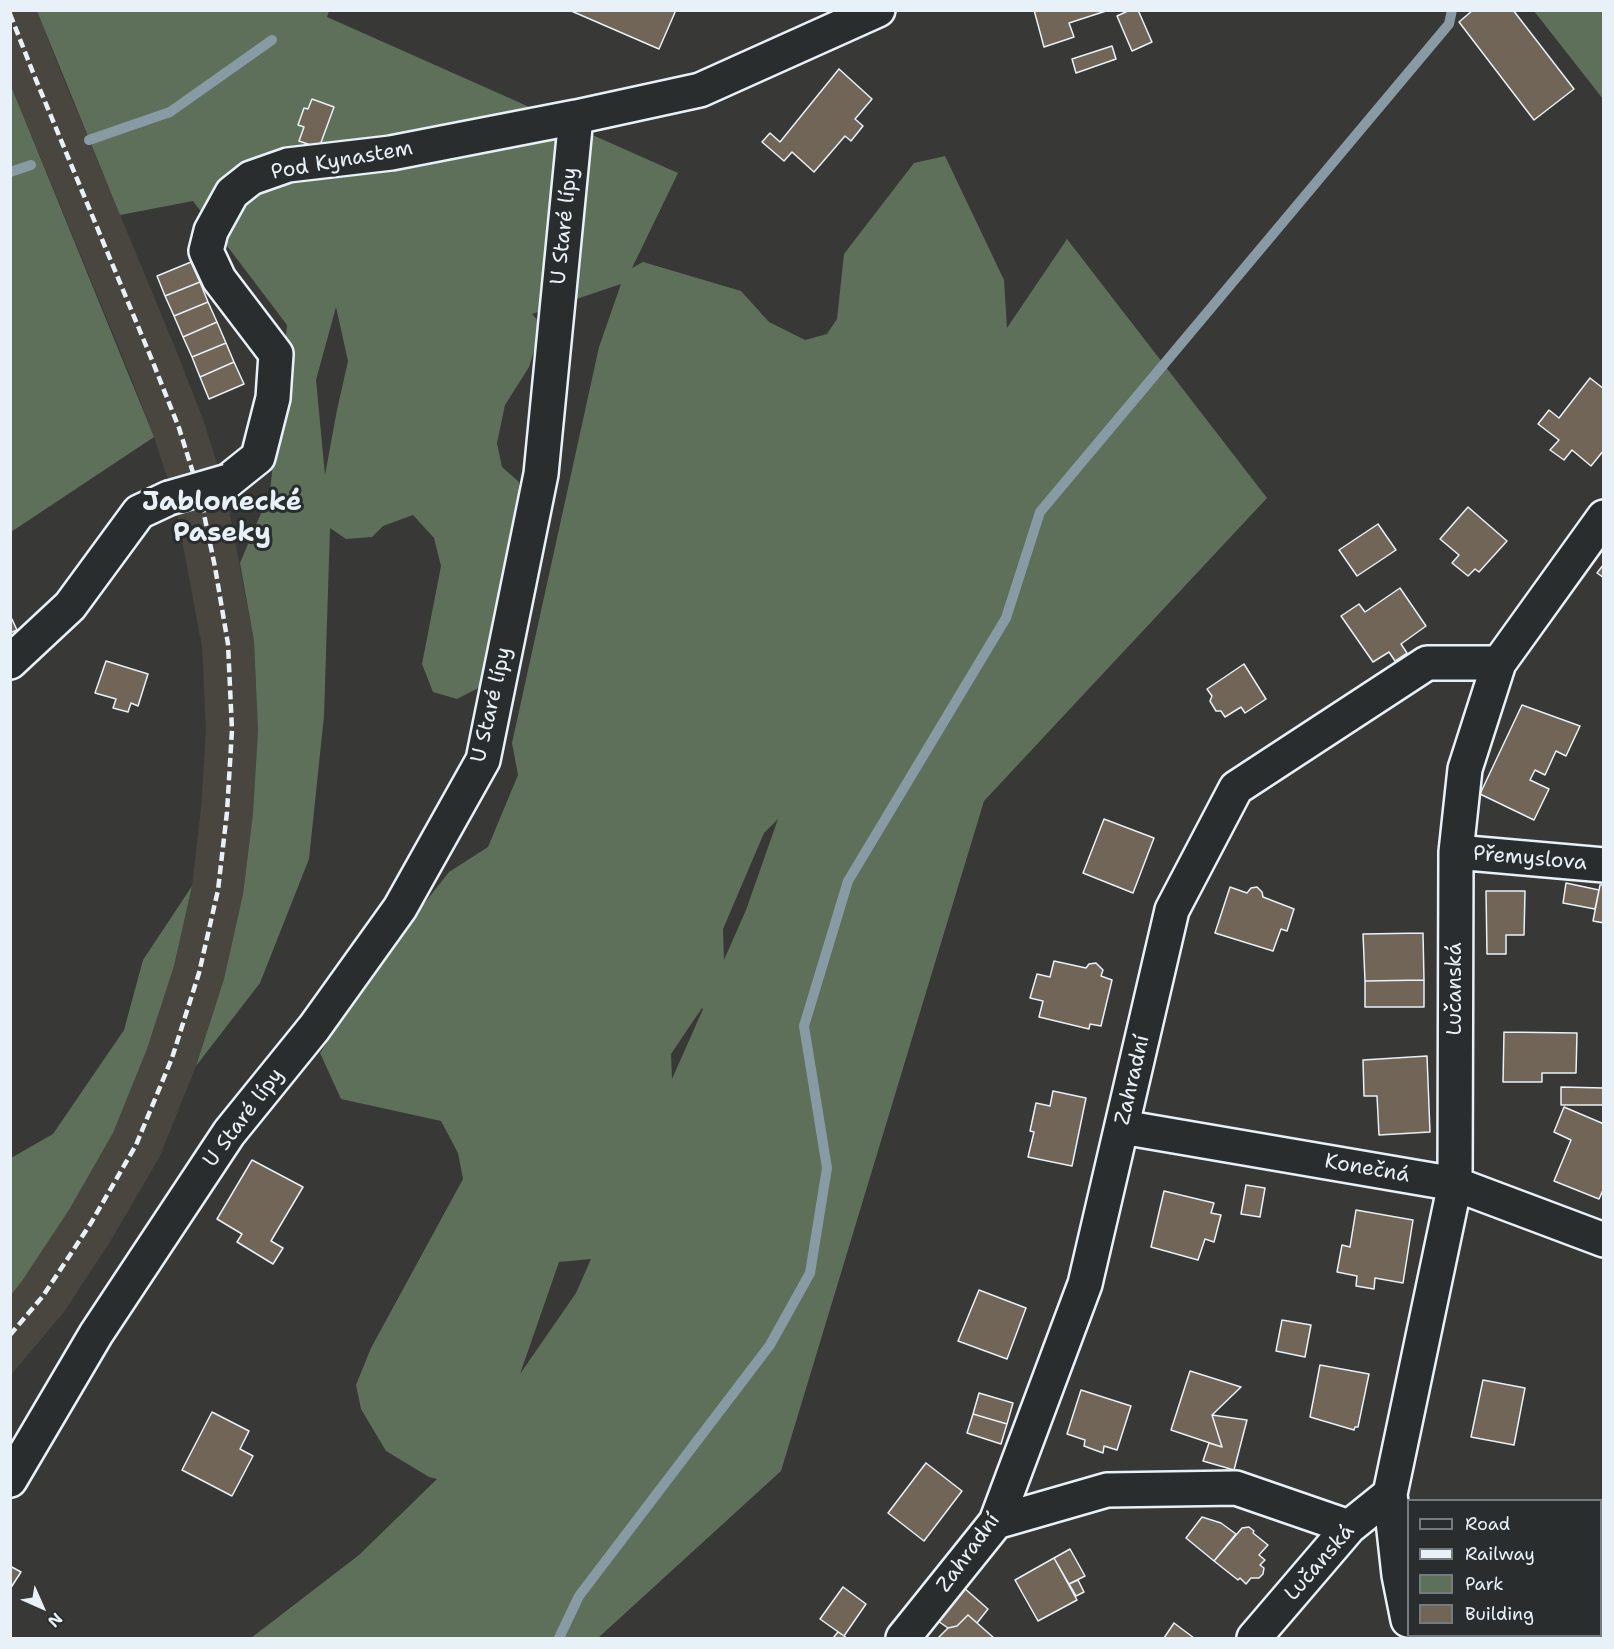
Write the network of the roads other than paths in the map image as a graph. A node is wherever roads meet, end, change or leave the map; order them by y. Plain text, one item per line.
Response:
1 (878, 10) edge
2 (576, 117) junction
3 (1604, 517) edge
4 (10, 662) edge
5 (1499, 663) junction
6 (1456, 852) junction
7 (1604, 866) edge
8 (1122, 1126) junction
9 (1455, 1184) junction
10 (1604, 1240) edge
11 (10, 1480) edge
12 (1390, 1494) junction
13 (996, 1522) junction
14 (1349, 1527) junction
15 (1407, 1615) edge
16 (903, 1638) edge
17 (1254, 1638) edge

1 - 2 street
2 - 4 street, Pod Kynastem, bridge
2 - 11 street, U Staré lípy
3 - 5 street, Lučanská
5 - 6 street, Lučanská
5 - 8 street, Zahradní
6 - 7 street, Přemyslova
6 - 9 street, Lučanská
8 - 9 street, Konečná
8 - 13 street, Zahradní
9 - 10 street, Konečná
9 - 12 street, Lučanská
12 - 14 street, Lučanská
12 - 15 street, Lučanská
13 - 14 street
13 - 16 street, Zahradní
14 - 17 street, Lučanská

